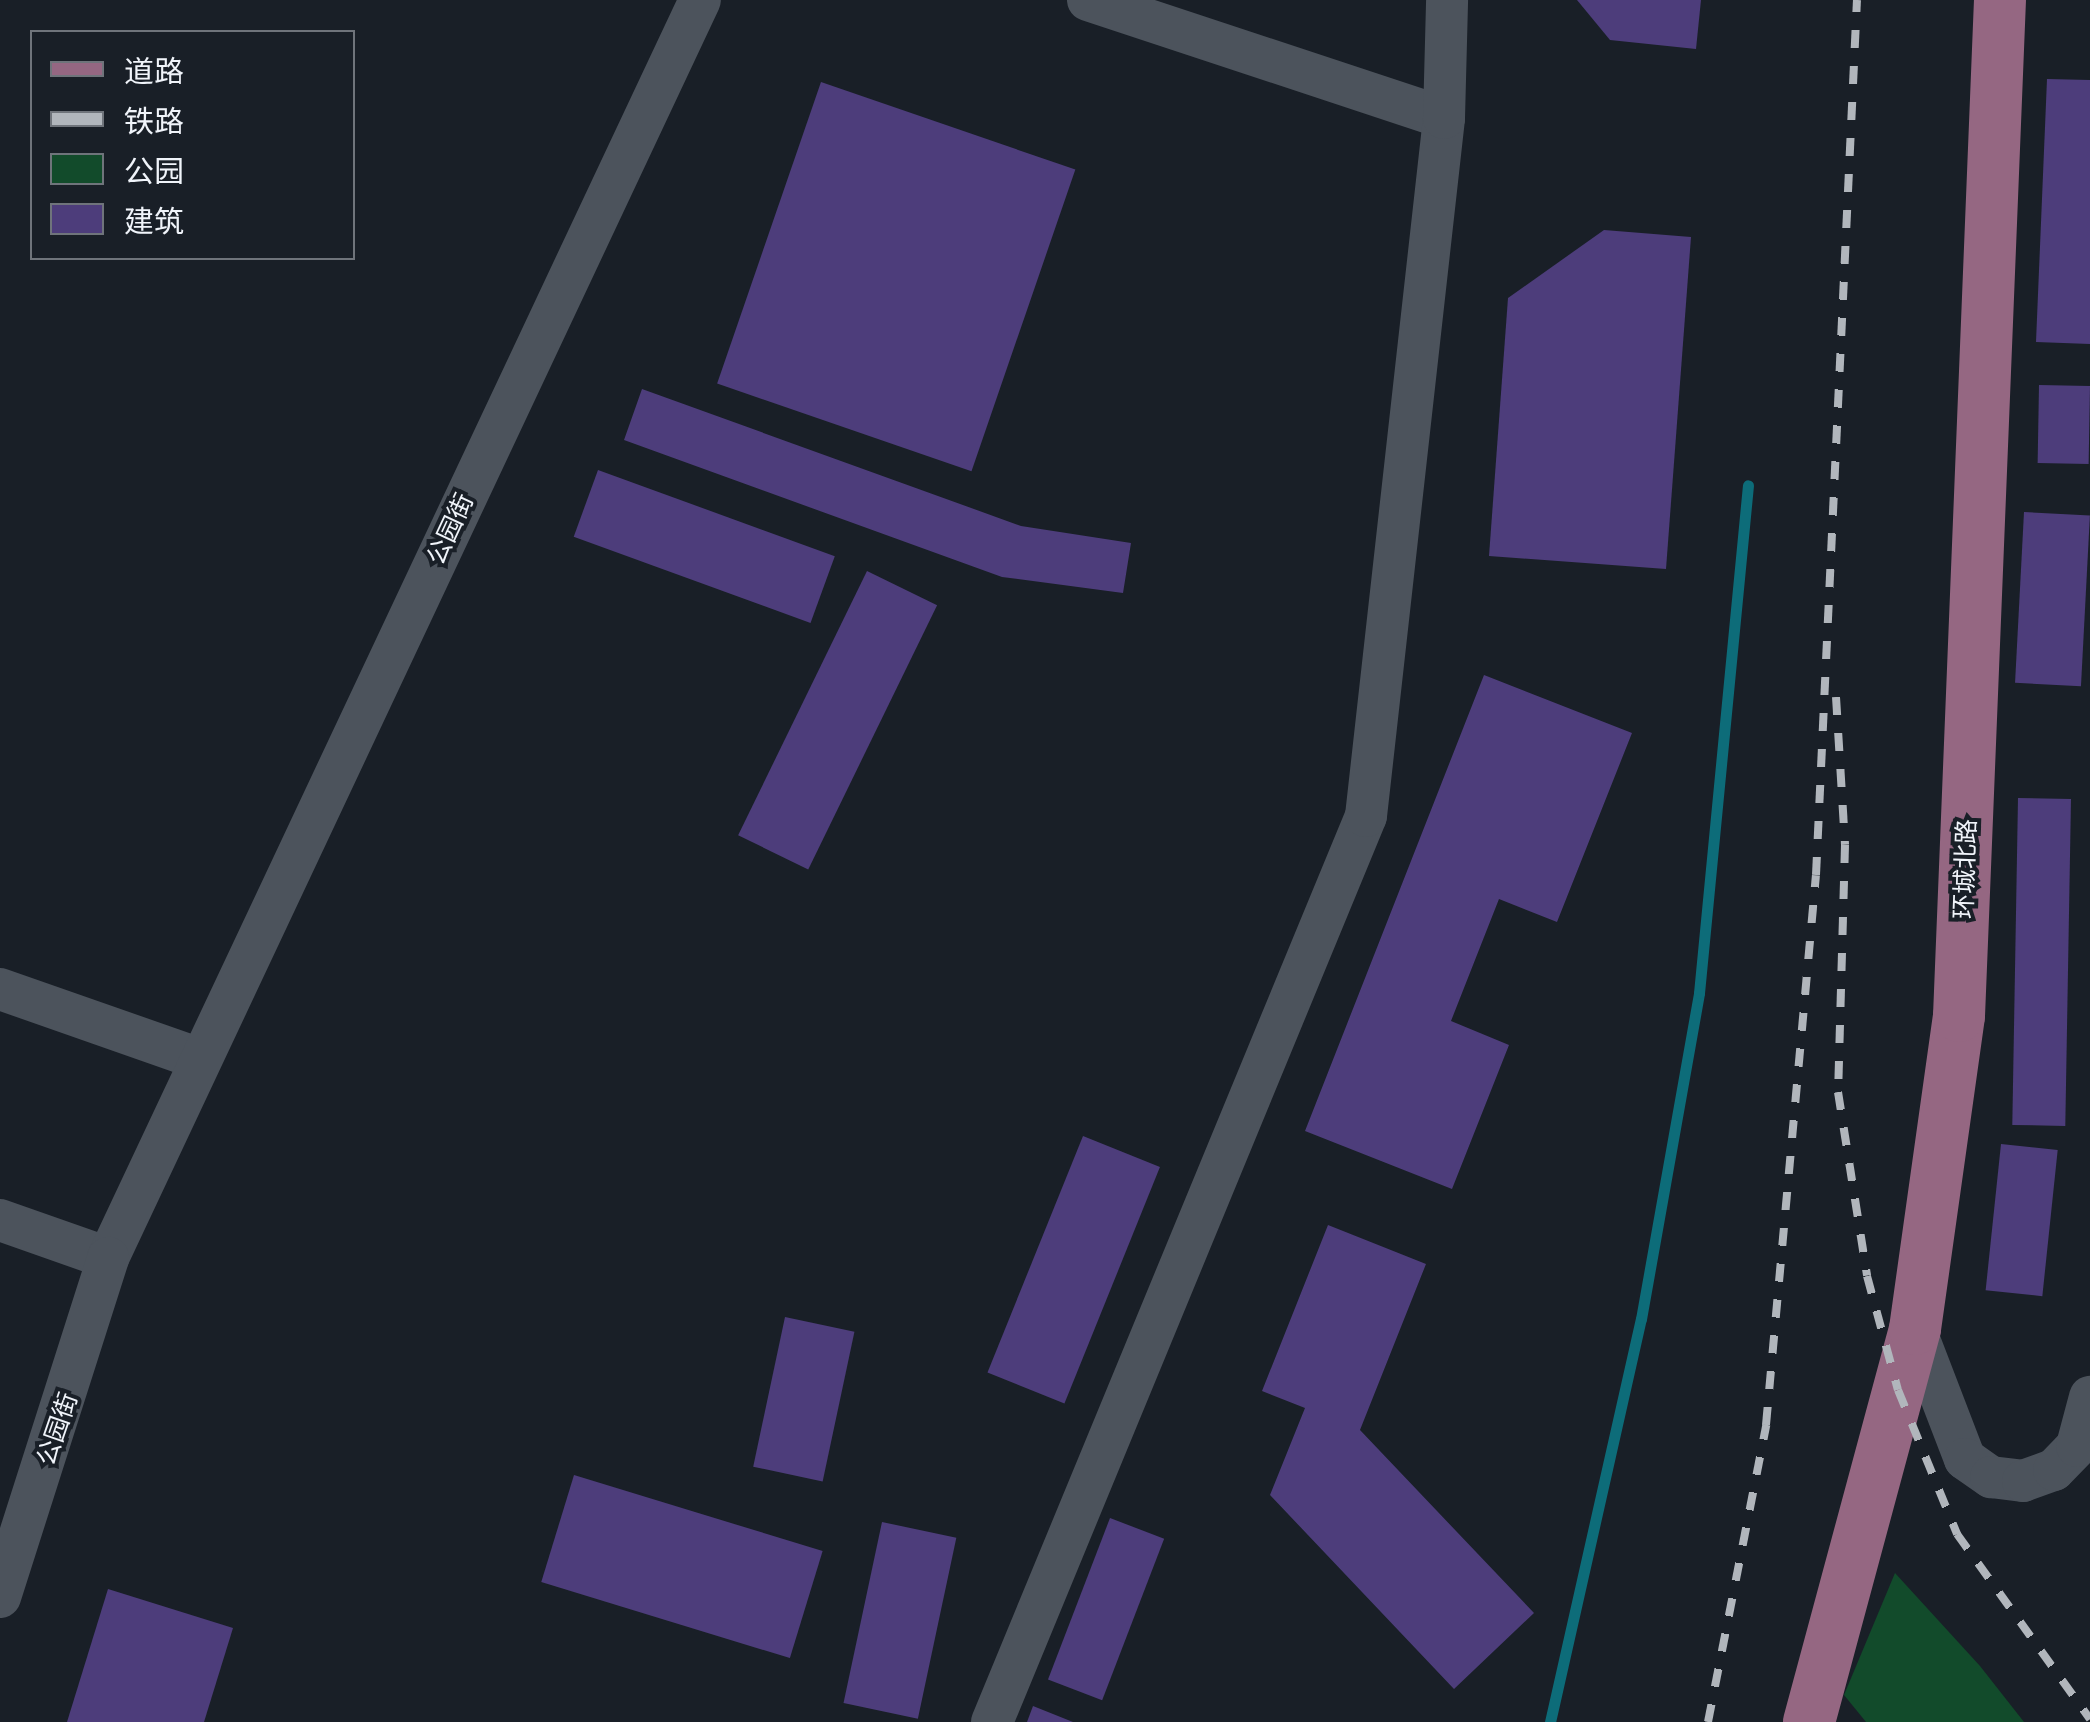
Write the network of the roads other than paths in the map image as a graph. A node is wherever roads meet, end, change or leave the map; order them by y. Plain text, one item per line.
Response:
1 (700, 0) edge
2 (1088, 0) edge
3 (1448, 0) edge
4 (2000, 0) edge
5 (1444, 118) junction
6 (0, 989) edge
7 (200, 1058) junction
8 (0, 1220) edge
9 (108, 1258) junction
10 (1915, 1329) junction
11 (2090, 1398) edge
12 (0, 1597) edge
13 (992, 1722) edge
14 (1809, 1722) edge

1 - 7 street, 公园街
2 - 5 street
3 - 5 street
4 - 10 main road, 环城北路
5 - 13 street
6 - 7 street
7 - 9 street, 公园街
8 - 9 street
9 - 12 street, 公园街
10 - 11 street
10 - 14 main road, 环城北路

